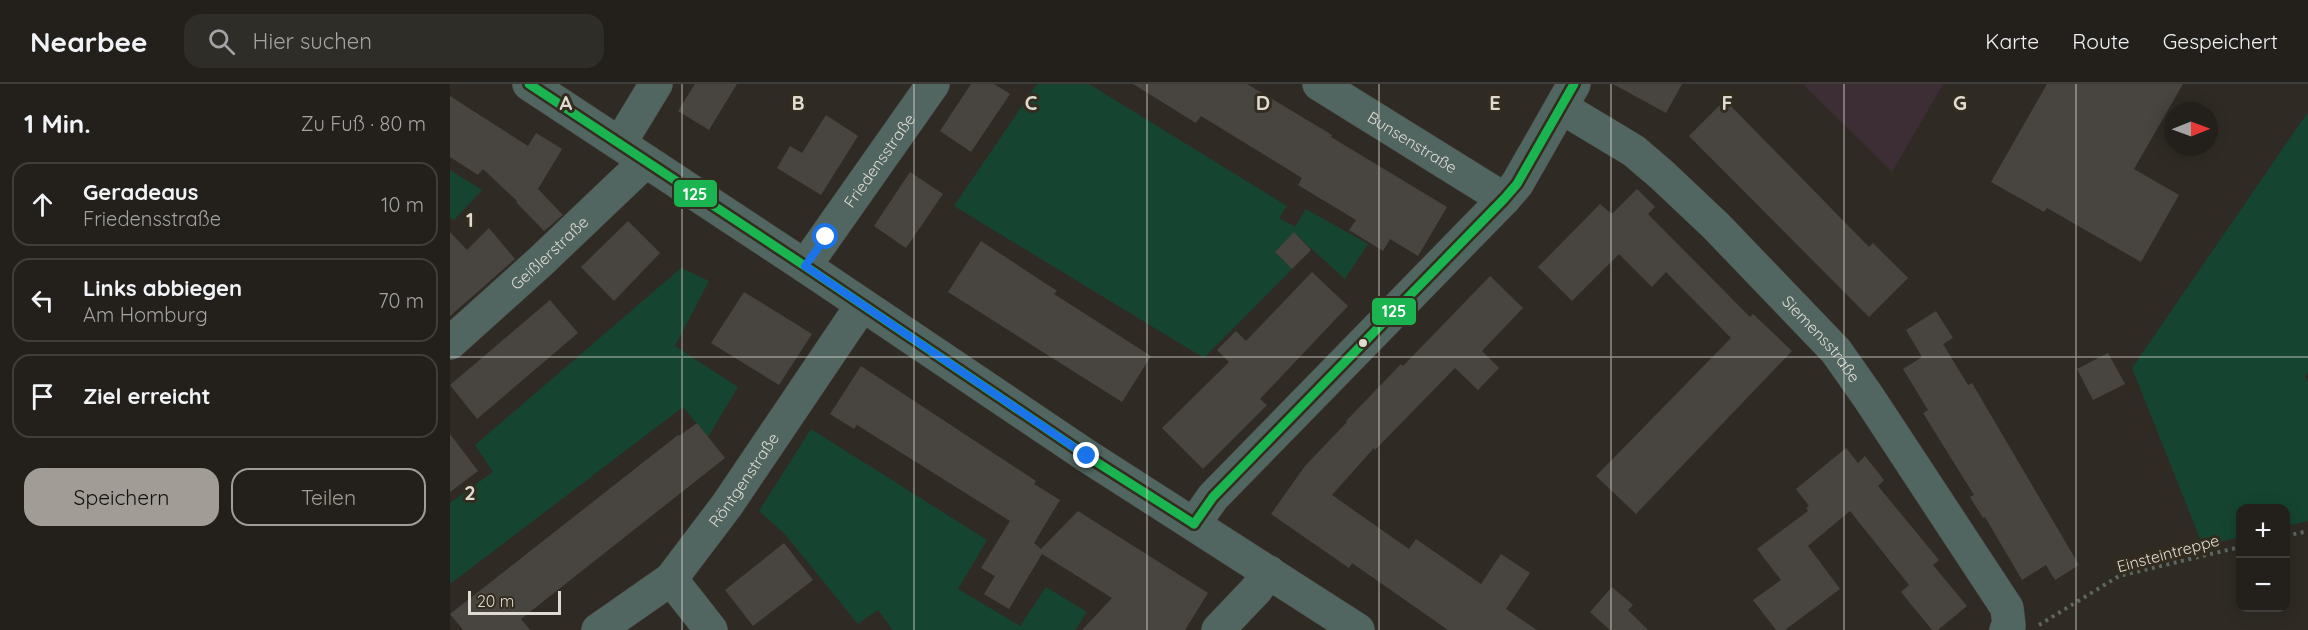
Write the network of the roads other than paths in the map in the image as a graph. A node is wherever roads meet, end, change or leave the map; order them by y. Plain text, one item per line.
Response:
1 (529, 84) edge
2 (656, 84) edge
3 (933, 84) edge
4 (1319, 84) edge
5 (1568, 96) edge
6 (633, 152) junction
7 (1504, 199) junction
8 (805, 266) junction
9 (862, 305) junction
10 (450, 344) edge
11 (1194, 525) junction
12 (1269, 572) junction
13 (671, 579) junction
14 (598, 630) edge
15 (711, 630) edge
16 (1218, 630) edge
17 (1358, 630) edge
18 (2006, 630) edge

1 - 6 street
2 - 6 street, Geißlerstraße
3 - 8 street, Friedensstraße
4 - 7 street, Bunsenstraße
5 - 7 street
5 - 18 street, Siemensstraße
6 - 8 street
6 - 10 street, Geißlerstraße
7 - 11 street
8 - 9 street
9 - 11 street
9 - 13 street, Röntgenstraße
11 - 12 street
12 - 16 street
12 - 17 street
13 - 14 street, Röntgenstraße
13 - 15 street

